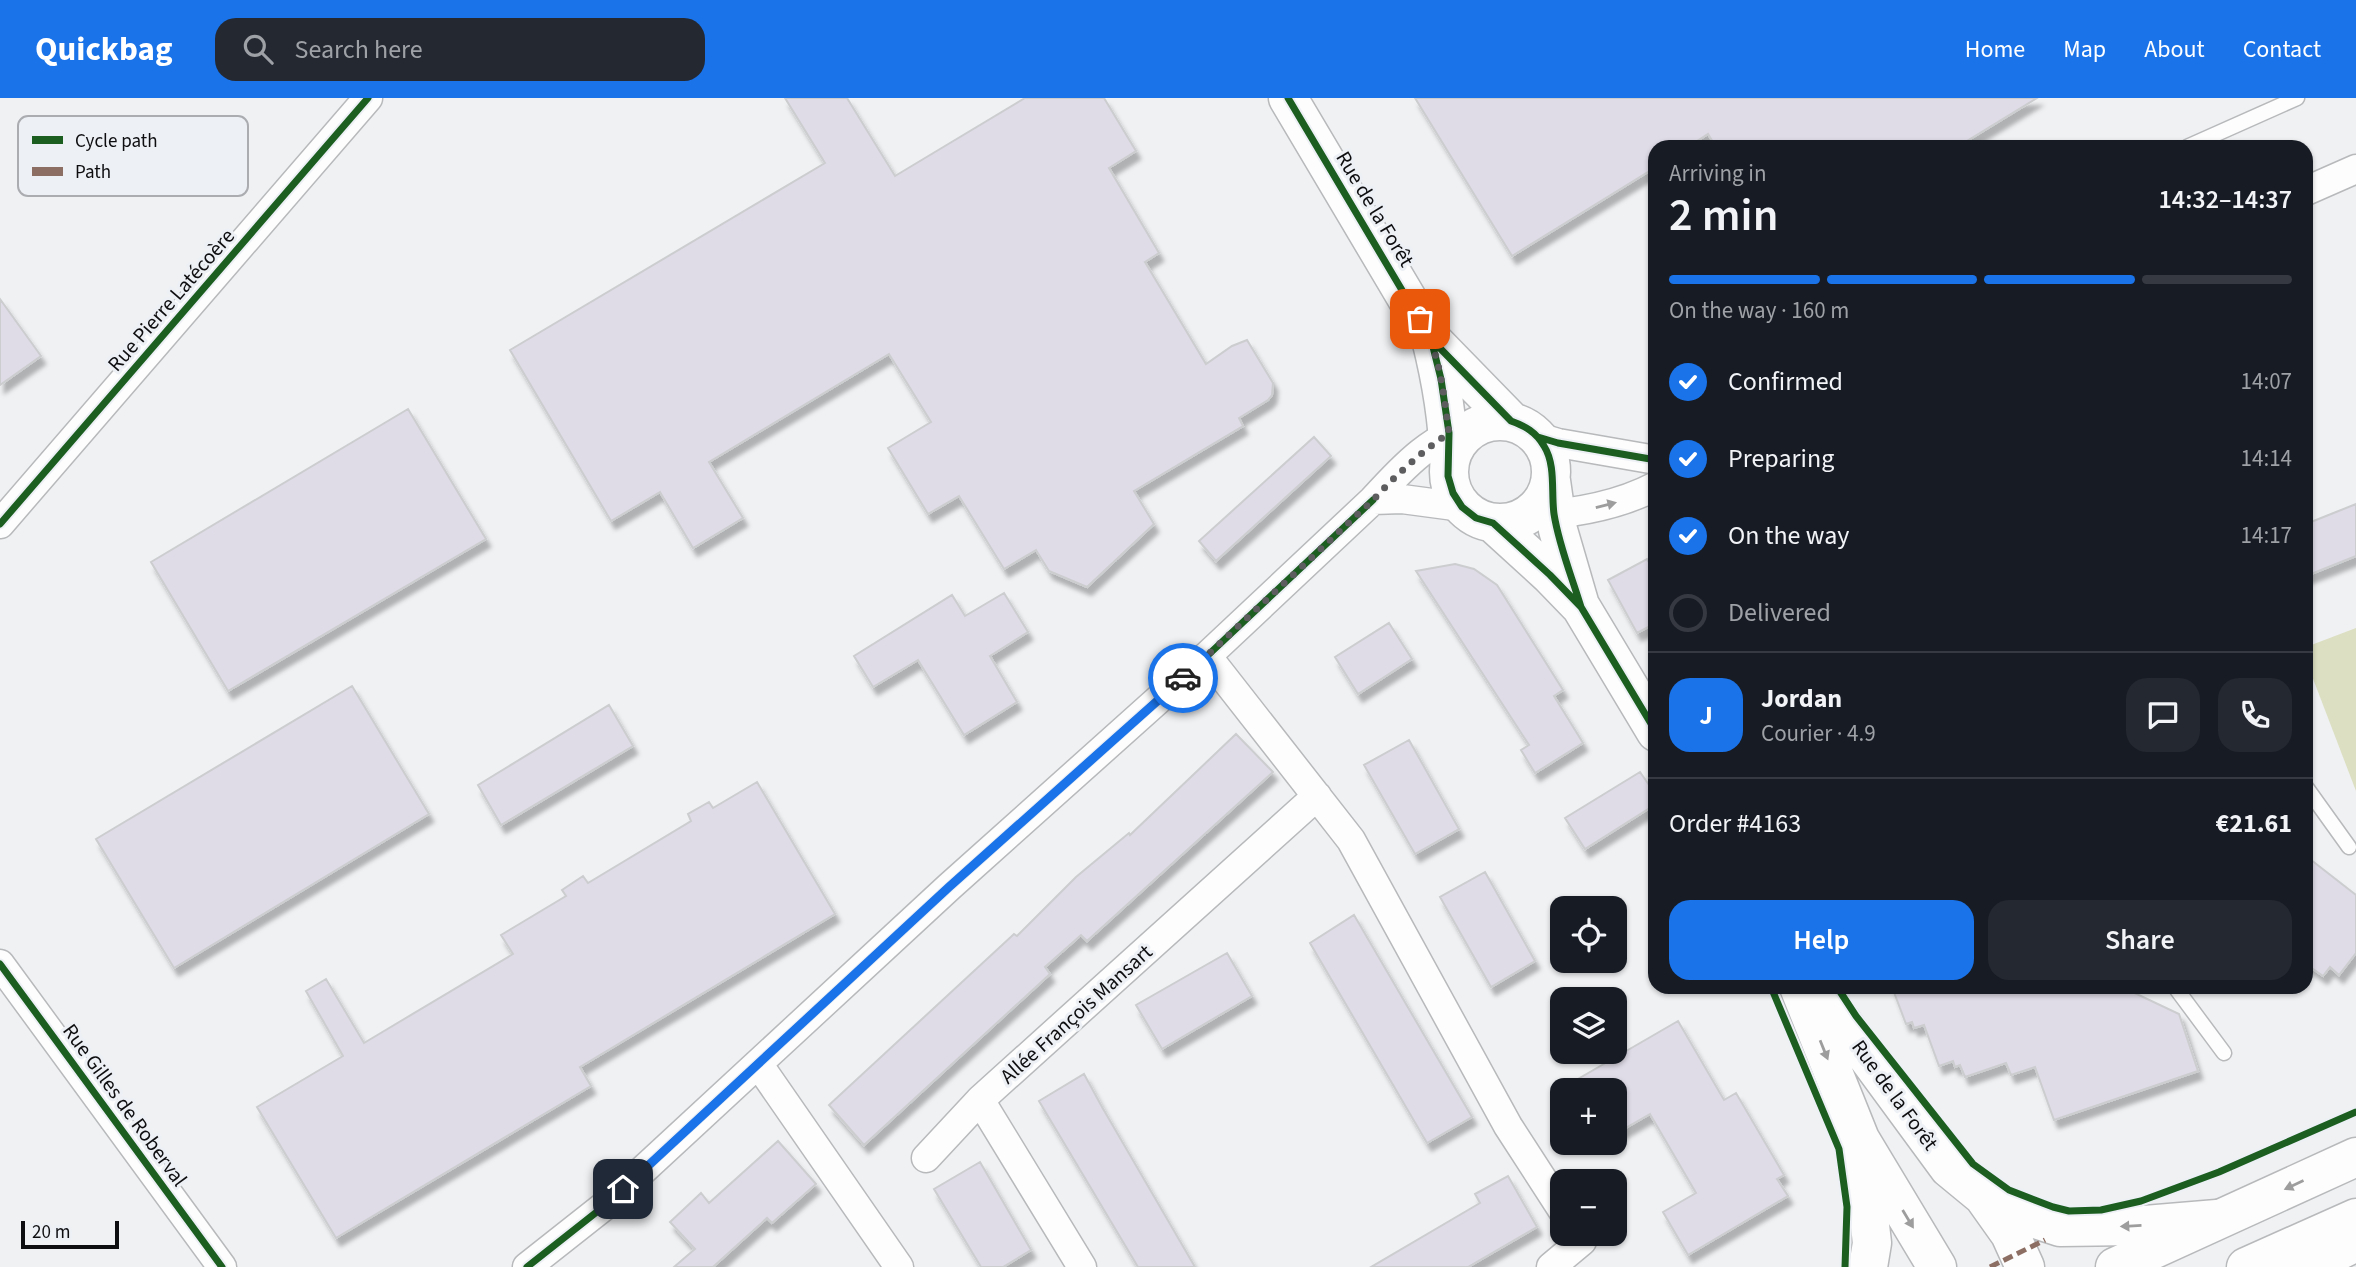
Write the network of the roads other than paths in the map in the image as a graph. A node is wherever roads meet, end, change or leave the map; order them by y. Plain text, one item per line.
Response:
1 (368, 98) edge
2 (1288, 98) edge
3 (2297, 98) edge
4 (2204, 140) edge
5 (2356, 169) edge
6 (2313, 188) edge
7 (1431, 339) junction
8 (1485, 435) junction
9 (1648, 459) edge
10 (1648, 489) edge
11 (1373, 500) junction
12 (1518, 508) junction
13 (0, 524) edge
14 (1581, 607) junction
15 (1207, 656) junction
16 (1648, 719) edge
17 (1317, 796) junction
18 (2313, 797) edge
19 (2349, 847) dead end
20 (0, 964) edge
21 (1802, 994) edge
22 (1821, 994) edge
23 (2180, 994) edge
24 (2224, 1053) dead end
25 (759, 1065) junction
26 (980, 1100) junction
27 (1860, 1139) junction
28 (2356, 1157) edge
29 (926, 1158) dead end
30 (1550, 1191) edge
31 (1983, 1196) junction
32 (2223, 1218) junction
33 (2356, 1218) edge
34 (2356, 1242) edge
35 (1576, 1246) edge
36 (222, 1267) edge
37 (527, 1267) edge
38 (899, 1267) edge
39 (1082, 1267) edge
40 (1551, 1267) edge
41 (1868, 1267) edge
42 (1937, 1267) edge
43 (2025, 1267) edge
44 (2115, 1267) edge
45 (2246, 1267) edge
46 (2306, 1267) edge

1 - 13 street, Rue Pierre Latécoère
2 - 7 street, Rue de la Forêt
3 - 4 lane
5 - 6 street
7 - 8 street, Rue de la Forêt
7 - 8 street, Rue de la Forêt
8 - 9 street
8 - 11 street
8 - 12 street
8 - 12 street
12 -> 10 street
11 - 12 street
11 - 15 street
12 - 14 street
12 - 14 street
14 - 16 street
15 - 17 street
15 - 25 street
17 - 26 street, Allée François Mansart
17 - 30 street
18 - 19 lane
20 - 36 street, Rue Gilles de Roberval
21 -> 27 street, Rue de la Forêt
22 - 31 street, Rue de la Forêt
23 - 24 lane
25 - 37 street
25 - 38 street
26 - 29 street
26 - 39 street, Allée François Mansart
27 - 41 street, Rue de la Forêt
27 -> 42 street, Rue de la Forêt
28 -> 32 street
32 -> 31 street, Rue de la Forêt
31 - 43 street, Rue de la Forêt
32 - 44 street
33 - 45 street
34 - 46 street
35 - 40 street

